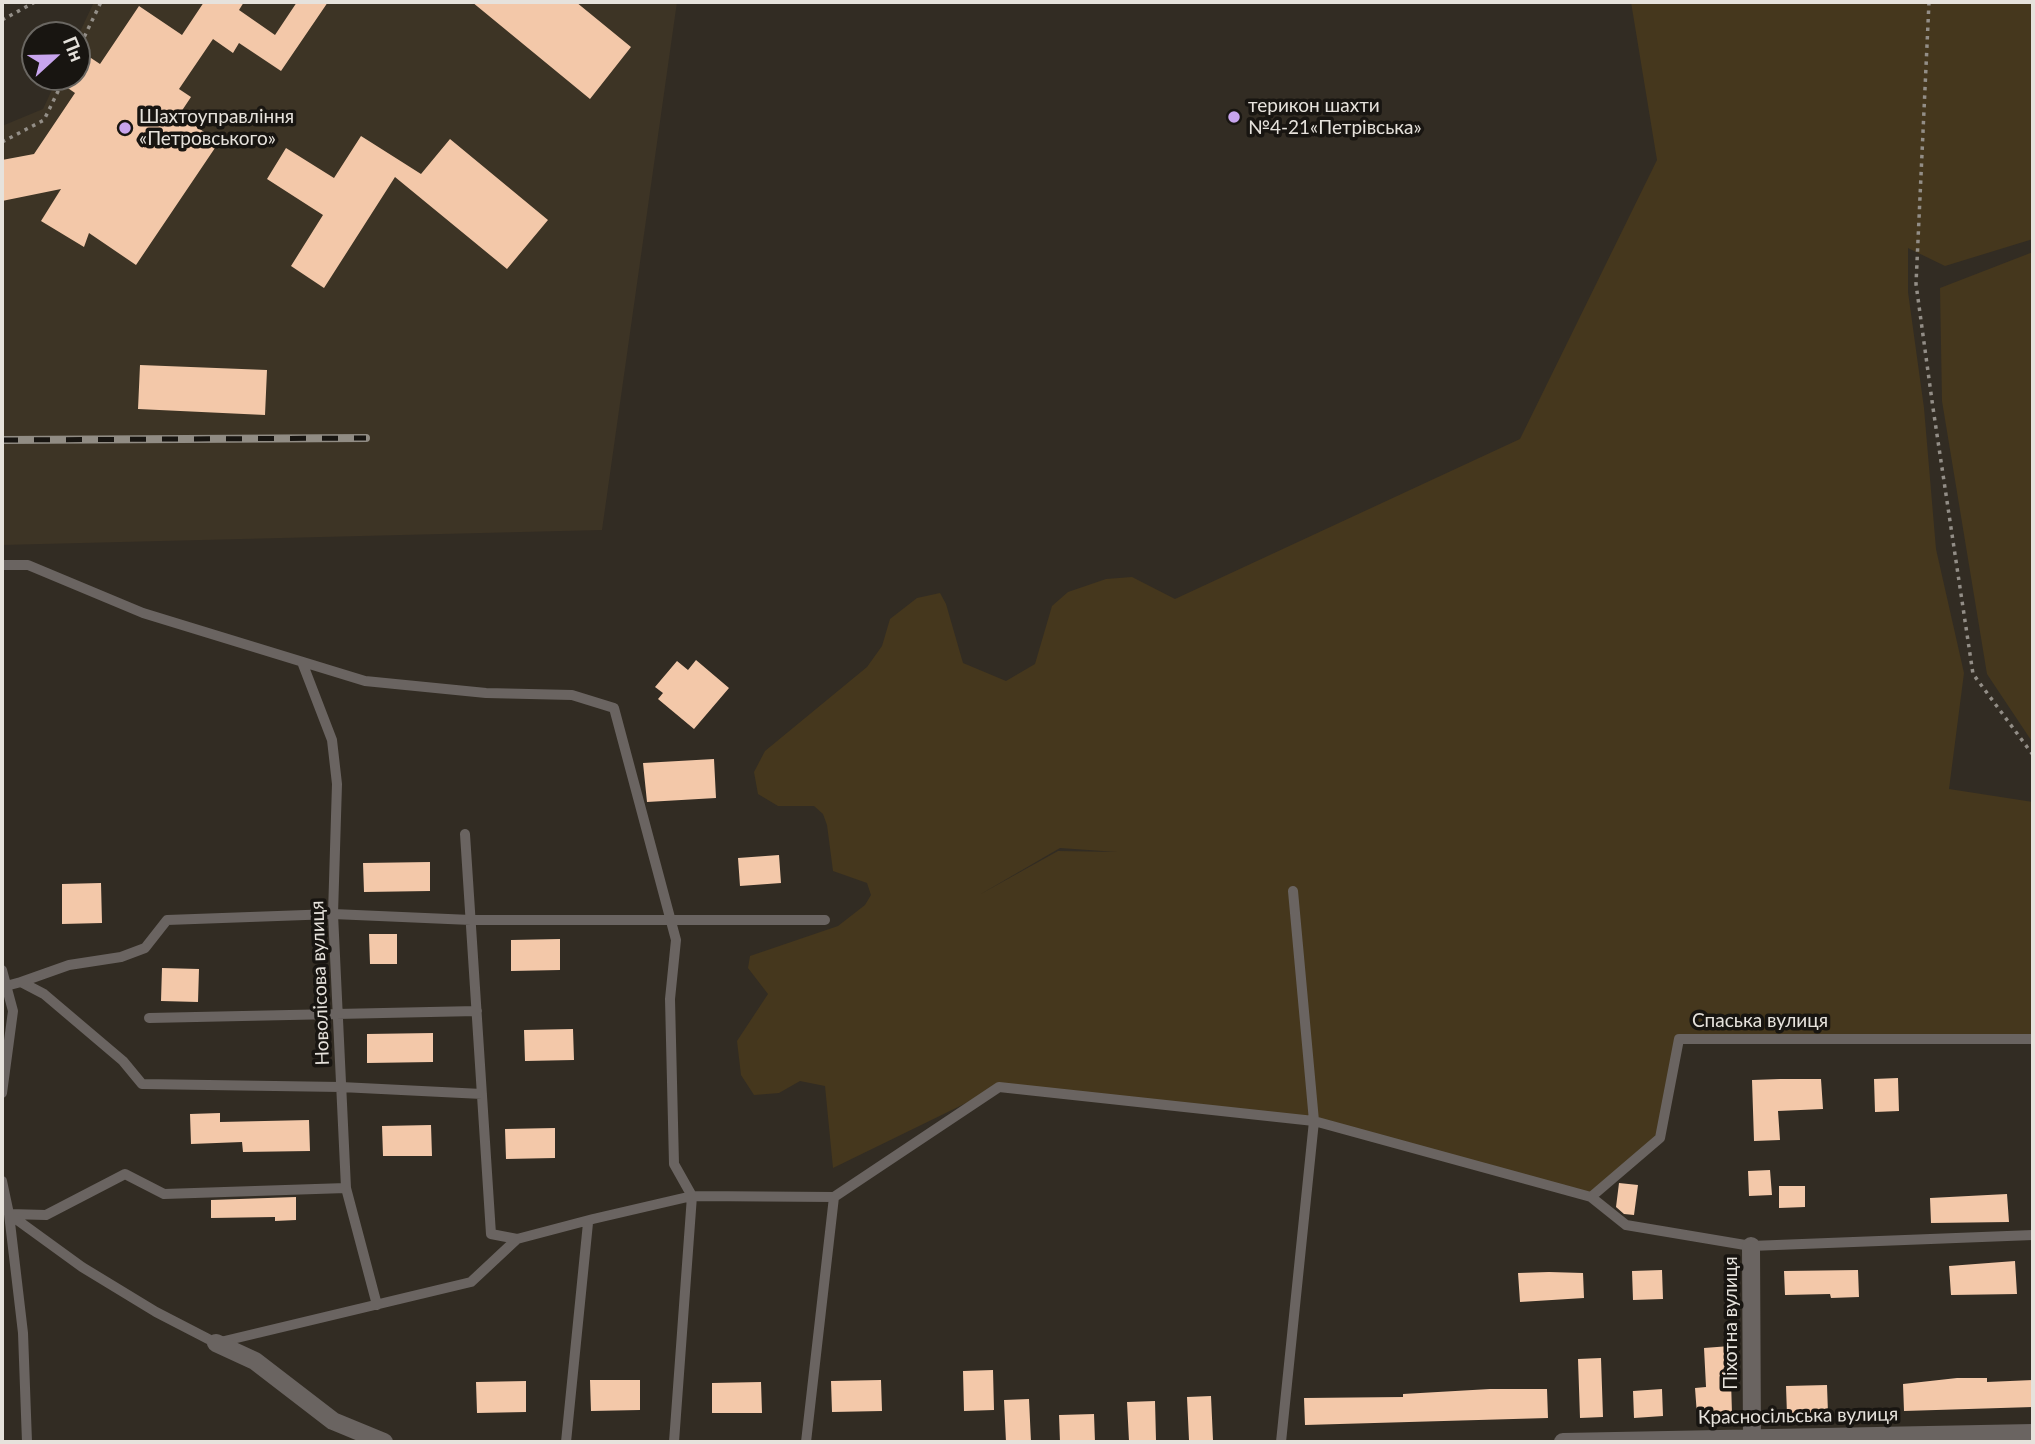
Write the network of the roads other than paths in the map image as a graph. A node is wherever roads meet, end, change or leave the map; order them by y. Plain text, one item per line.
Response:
1 (2, 565) edge
2 (302, 662) junction
3 (465, 834) dead end
4 (1293, 891) dead end
5 (333, 914) junction
6 (471, 920) junction
7 (825, 920) dead end
8 (2, 970) edge
9 (21, 982) junction
10 (6, 986) junction
11 (477, 1011) junction
12 (338, 1013) junction
13 (149, 1018) dead end
14 (2033, 1039) edge
15 (341, 1087) junction
16 (2, 1093) edge
17 (482, 1094) junction
18 (1314, 1121) junction
19 (2, 1181) edge
20 (346, 1188) junction
21 (692, 1196) junction
22 (1591, 1197) junction
23 (834, 1198) junction
24 (9, 1214) junction
25 (588, 1223) junction
26 (2033, 1235) edge
27 (517, 1239) junction
28 (1751, 1247) junction
29 (377, 1305) junction
30 (216, 1343) junction
31 (2033, 1433) edge
32 (1752, 1440) edge
33 (27, 1442) edge
34 (384, 1442) edge
35 (566, 1442) edge
36 (674, 1442) edge
37 (806, 1442) edge
38 (1281, 1442) edge
39 (1563, 1442) edge

1 - 2 lane
2 - 5 lane, Новолісова вулиця
2 - 21 lane
3 - 6 lane
4 - 18 lane
5 - 6 lane
5 - 9 lane
5 - 12 lane, Новолісова вулиця
6 - 7 lane
6 - 11 lane
8 - 10 lane
9 - 10 lane
9 - 15 lane
10 - 16 lane
11 - 12 lane
11 - 17 lane
12 - 13 lane
12 - 15 lane, Новолісова вулиця
14 - 22 lane, Спаська вулиця
15 - 17 lane
15 - 20 lane, Новолісова вулиця
17 - 27 lane
18 - 22 lane
18 - 23 lane
18 - 38 lane
19 - 24 lane
20 - 24 lane
20 - 29 lane, Новолісова вулиця
21 - 23 lane
21 - 25 lane
21 - 36 lane
22 - 28 lane
23 - 37 lane
24 - 30 lane
24 - 33 lane
25 - 27 lane
25 - 35 lane
26 - 28 lane
27 - 29 lane
28 - 32 street, Піхотна вулиця
29 - 30 lane
30 - 34 street
31 - 32 street, Красносільська вулиця
32 - 39 street, Красносільська вулиця

